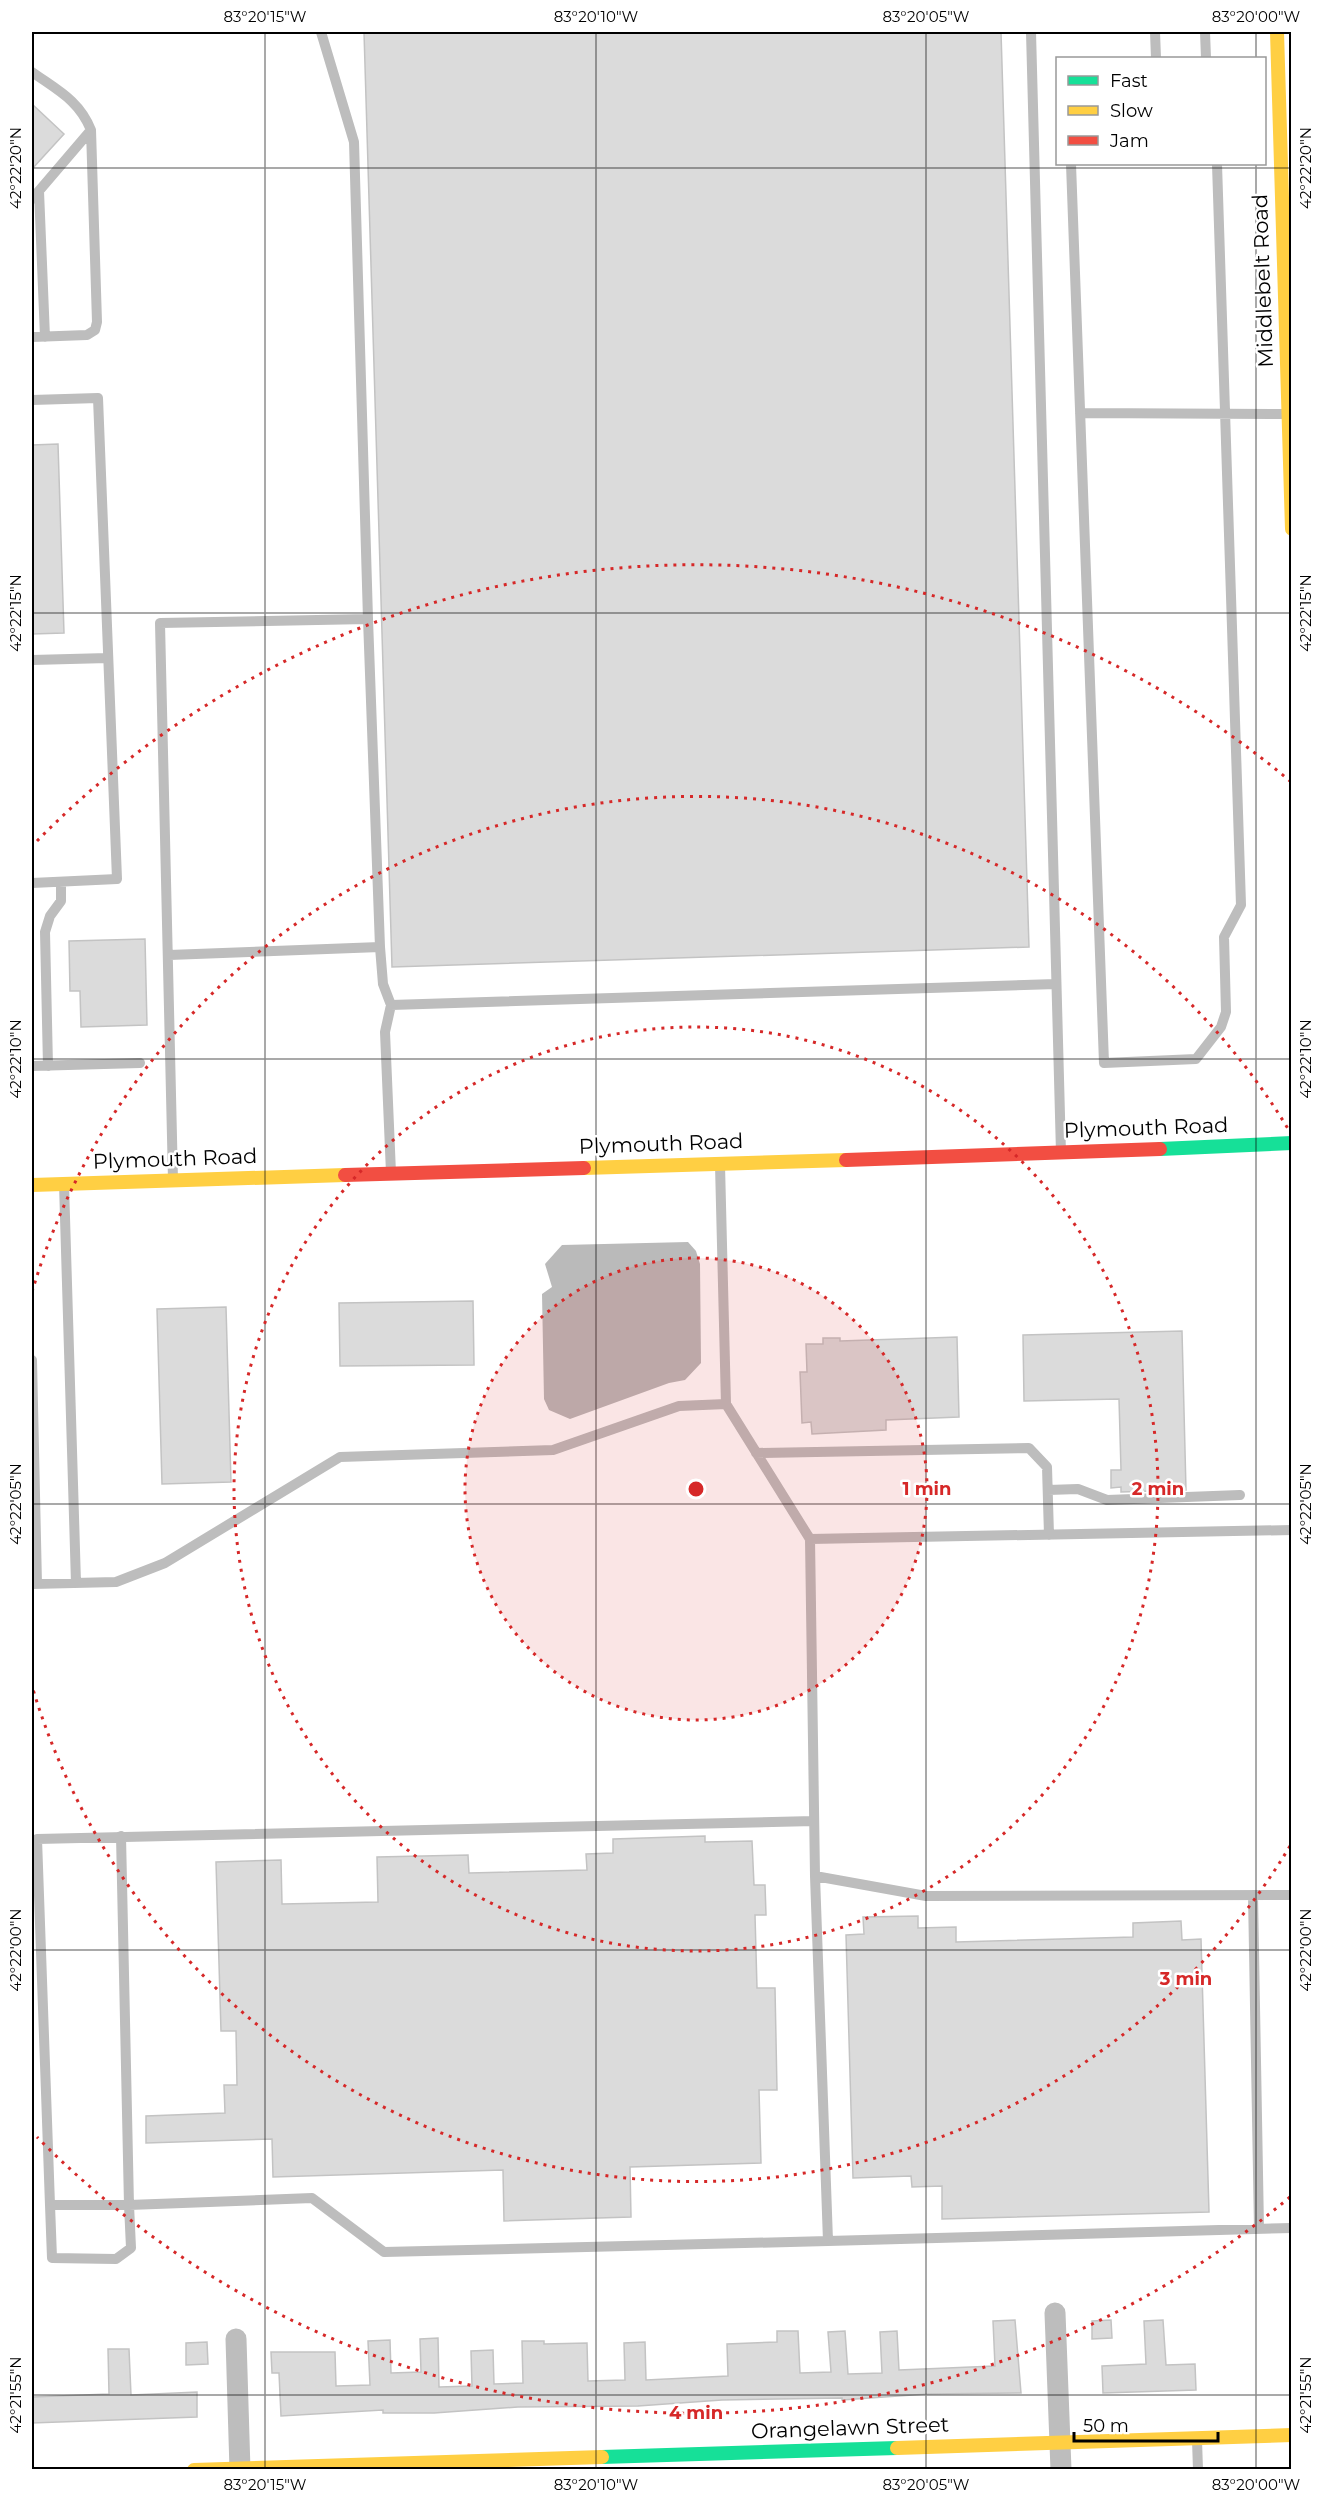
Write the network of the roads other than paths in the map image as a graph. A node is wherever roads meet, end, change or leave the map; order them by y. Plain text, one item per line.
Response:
1 (321, 32) edge
2 (1031, 32) edge
3 (1155, 32) edge
4 (1205, 32) edge
5 (1277, 32) edge
6 (1156, 57) edge
7 (1206, 57) edge
8 (1285, 71) edge
9 (32, 72) edge
10 (91, 130) junction
11 (1071, 165) edge
12 (1217, 165) edge
13 (1286, 171) edge
14 (35, 195) edge
15 (1287, 251) edge
16 (32, 337) edge
17 (45, 337) junction
18 (1289, 342) edge
19 (32, 400) edge
20 (1080, 413) junction
21 (1225, 413) junction
22 (1288, 414) junction
23 (1290, 459) edge
24 (1292, 529) edge
25 (368, 619) junction
26 (108, 658) junction
27 (32, 660) edge
28 (61, 882) junction
29 (32, 883) edge
30 (380, 947) junction
31 (169, 955) junction
32 (1056, 984) junction
33 (391, 1005) junction
34 (140, 1063) dead end
35 (32, 1066) edge
36 (48, 1066) junction
37 (1292, 1143) edge
38 (1061, 1153) junction
39 (720, 1163) junction
40 (391, 1174) junction
41 (173, 1180) junction
42 (64, 1184) junction
43 (32, 1185) edge
44 (32, 1360) edge
45 (726, 1404) junction
46 (756, 1453) junction
47 (1048, 1490) junction
48 (1240, 1495) dead end
49 (1292, 1530) edge
50 (1049, 1534) junction
51 (810, 1539) junction
52 (76, 1583) junction
53 (34, 1584) edge
54 (814, 1821) junction
55 (121, 1836) junction
56 (815, 1876) junction
57 (1253, 1895) junction
58 (1292, 1895) edge
59 (50, 2205) junction
60 (129, 2205) junction
61 (1259, 2228) junction
62 (1292, 2228) edge
63 (828, 2241) junction
64 (1055, 2313) dead end
65 (236, 2339) dead end
66 (1292, 2435) edge
67 (1197, 2438) junction
68 (1060, 2443) junction
69 (194, 2469) edge
70 (240, 2469) edge
71 (1061, 2469) edge
72 (1198, 2469) edge

1 - 25 lane
2 - 32 lane
3 - 6 lane
4 - 7 lane
5 - 8 main road, Middlebelt Road
8 - 13 main road, Middlebelt Road
9 - 10 lane
10 - 14 lane
10 - 17 lane
11 - 20 lane
12 - 21 lane
13 - 15 main road, Middlebelt Road
14 - 17 lane
15 - 18 main road, Middlebelt Road
16 - 17 lane
18 - 22 main road, Middlebelt Road
19 - 26 lane
20 - 21 lane
20 - 21 lane
21 - 22 lane
22 - 23 main road, Middlebelt Road
23 - 24 main road, Middlebelt Road
25 - 30 lane
25 - 31 lane
26 - 27 lane
26 - 28 lane
28 - 29 lane
28 - 36 lane
30 - 31 lane
30 - 33 lane
31 - 41 lane
32 - 33 lane
32 - 38 lane
33 - 40 lane
34 - 36 lane
35 - 36 lane
37 - 38 main road, Plymouth Road
38 - 39 main road, Plymouth Road
39 - 40 main road, Plymouth Road
39 - 45 lane
40 - 41 main road, Plymouth Road
41 - 42 main road, Plymouth Road
42 - 43 main road, Plymouth Road
42 - 52 lane
44 - 53 lane
45 - 46 lane
45 - 52 lane
46 - 47 lane
46 - 51 lane
47 - 48 lane
47 - 50 lane
49 - 50 lane
50 - 51 lane
51 - 54 lane
52 - 53 lane
54 - 55 lane
54 - 56 lane
55 - 59 lane
55 - 60 lane
56 - 57 lane
56 - 63 lane
57 - 58 lane
57 - 61 lane
59 - 60 lane
59 - 60 lane
60 - 63 lane
61 - 62 lane
61 - 63 lane
64 - 68 street
65 - 70 street
66 - 67 main road, Orangelawn Street
67 - 68 main road, Orangelawn Street
67 - 72 lane
68 - 70 main road, Orangelawn Street
68 - 71 street
69 - 70 main road, Orangelawn Street

